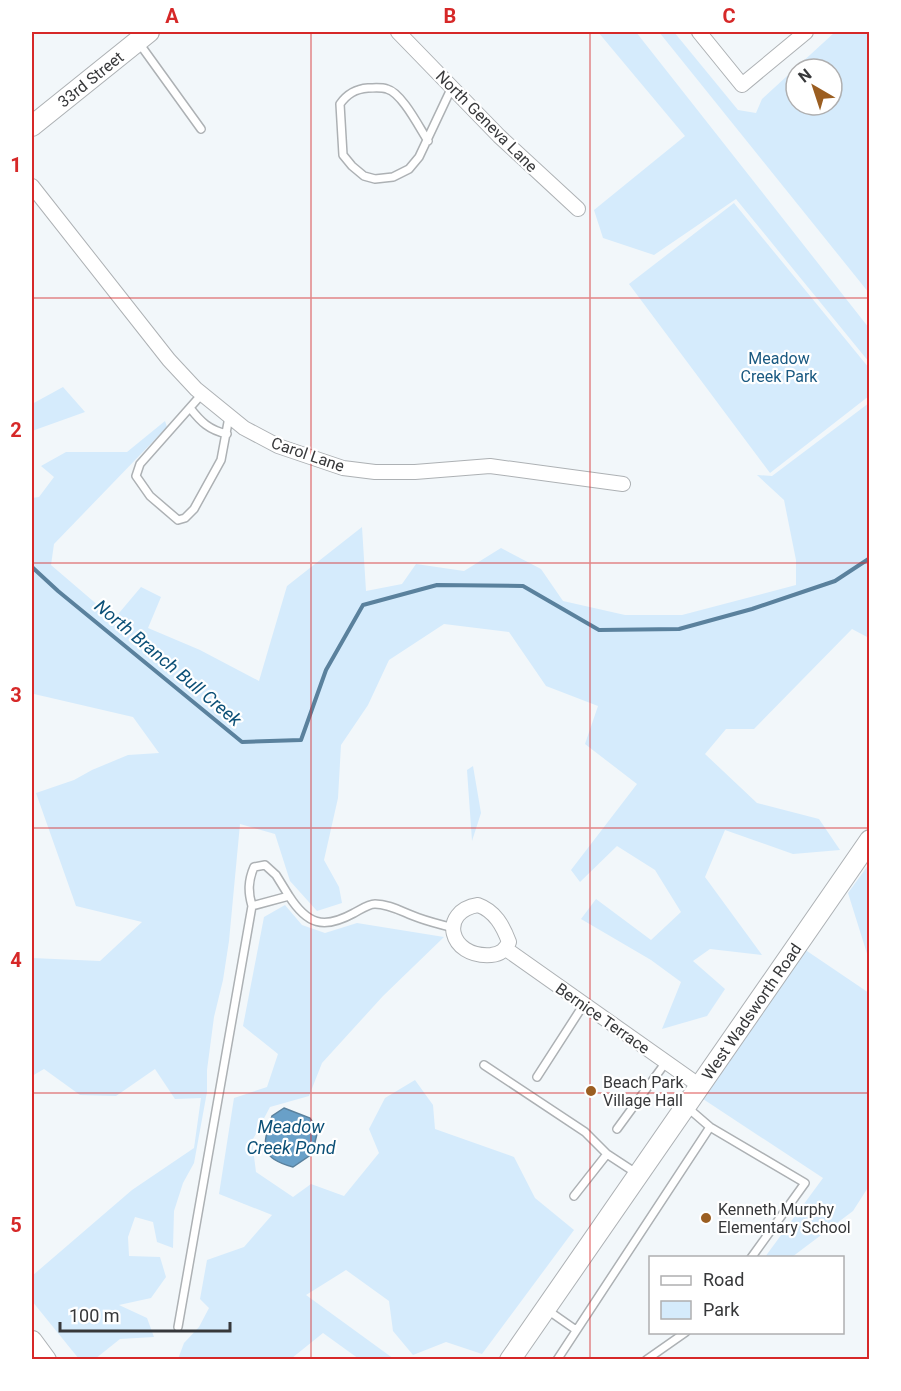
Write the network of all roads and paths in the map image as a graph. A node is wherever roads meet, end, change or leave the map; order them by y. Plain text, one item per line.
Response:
1 (398, 32) edge
2 (699, 32) edge
3 (806, 32) edge
4 (144, 36) edge
5 (452, 87) junction
6 (32, 126) edge
7 (201, 129) dead end
8 (428, 141) junction
9 (32, 186) edge
10 (578, 208) dead end
11 (202, 394) junction
12 (190, 408) junction
13 (229, 417) junction
14 (227, 434) junction
15 (623, 484) dead end
16 (870, 840) edge
17 (289, 896) junction
18 (252, 906) junction
19 (454, 928) junction
20 (506, 950) junction
21 (584, 1004) junction
22 (666, 1062) junction
23 (484, 1065) dead end
24 (537, 1077) dead end
25 (700, 1086) junction
26 (686, 1107) junction
27 (710, 1127) junction
28 (617, 1129) dead end
29 (607, 1154) junction
30 (638, 1175) junction
31 (574, 1196) dead end
32 (752, 1256) edge
33 (545, 1309) junction
34 (178, 1327) dead end
35 (576, 1330) junction
36 (683, 1334) edge
37 (32, 1341) edge
38 (46, 1359) edge
39 (510, 1359) edge
40 (557, 1359) edge
41 (646, 1359) edge

1 - 5 street, North Geneva Lane
2 - 3 street
4 - 6 main road, 33rd Street
4 - 7 lane
5 - 8 lane
5 - 10 street, North Geneva Lane
8 - 8 lane
9 - 11 street, Carol Lane
11 - 12 lane
11 - 13 street, Carol Lane
12 - 14 lane
12 - 14 lane
13 - 14 lane
13 - 15 street, Carol Lane
16 - 25 main road, West Wadsworth Road
17 - 18 lane
17 - 18 lane
17 - 19 lane
18 - 34 lane
19 - 20 street
19 - 20 street
20 - 21 street, Bernice Terrace
21 - 22 street, Bernice Terrace
21 - 24 lane
22 - 25 street, Bernice Terrace
22 - 28 lane
23 - 29 lane
25 - 26 main road, West Wadsworth Road
26 - 27 lane
26 - 30 main road, West Wadsworth Road
27 - 32 lane
27 - 35 lane
29 - 30 lane
29 - 31 lane
30 - 33 main road, West Wadsworth Road
33 - 35 lane
33 - 39 main road, West Wadsworth Road
35 - 40 lane
36 - 41 lane
37 - 38 main road

